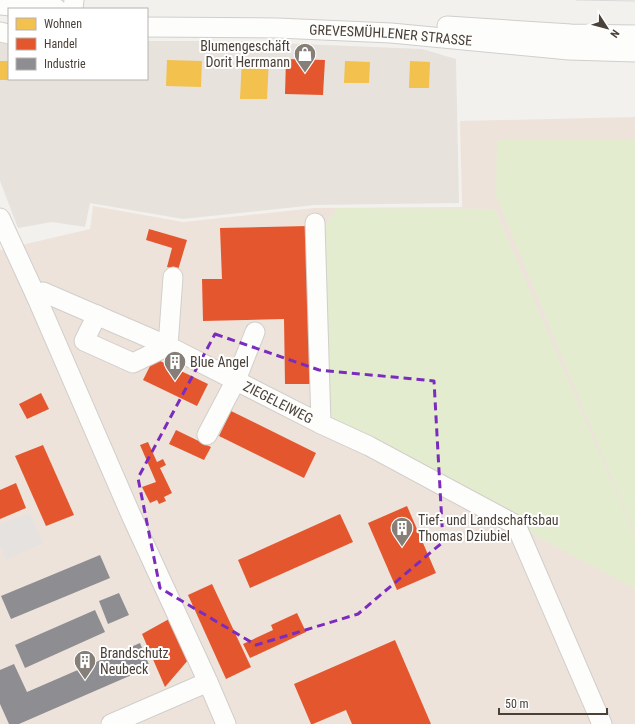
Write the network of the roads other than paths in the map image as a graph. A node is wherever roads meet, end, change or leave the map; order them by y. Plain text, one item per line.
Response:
1 (43, 0) edge
2 (0, 5) edge
3 (30, 8) edge
4 (55, 8) edge
5 (148, 15) edge
6 (148, 27) edge
7 (635, 35) edge
8 (635, 52) edge
9 (0, 218) edge
10 (315, 223) dead end
11 (4, 238) edge
12 (172, 277) dead end
13 (36, 296) junction
14 (97, 315) junction
15 (255, 332) dead end
16 (168, 346) junction
17 (236, 380) junction
18 (322, 424) junction
19 (207, 435) dead end
20 (208, 682) junction
21 (111, 724) edge
22 (226, 724) edge
23 (602, 724) edge

1 - 4 street
2 - 3 street
5 - 7 street, GREVESMÜHLENER STRASSE
6 - 8 street, GREVESMÜHLENER STRASSE
9 - 11 street
10 - 18 street
11 - 13 street
12 - 16 street
13 - 14 street, ZIEGELEIWEG
13 - 20 street
14 - 16 street, ZIEGELEIWEG
14 - 16 street
15 - 17 street
16 - 17 street, ZIEGELEIWEG
17 - 18 street, ZIEGELEIWEG
17 - 19 street
18 - 23 street, ZIEGELEIWEG
20 - 21 street
20 - 22 street

